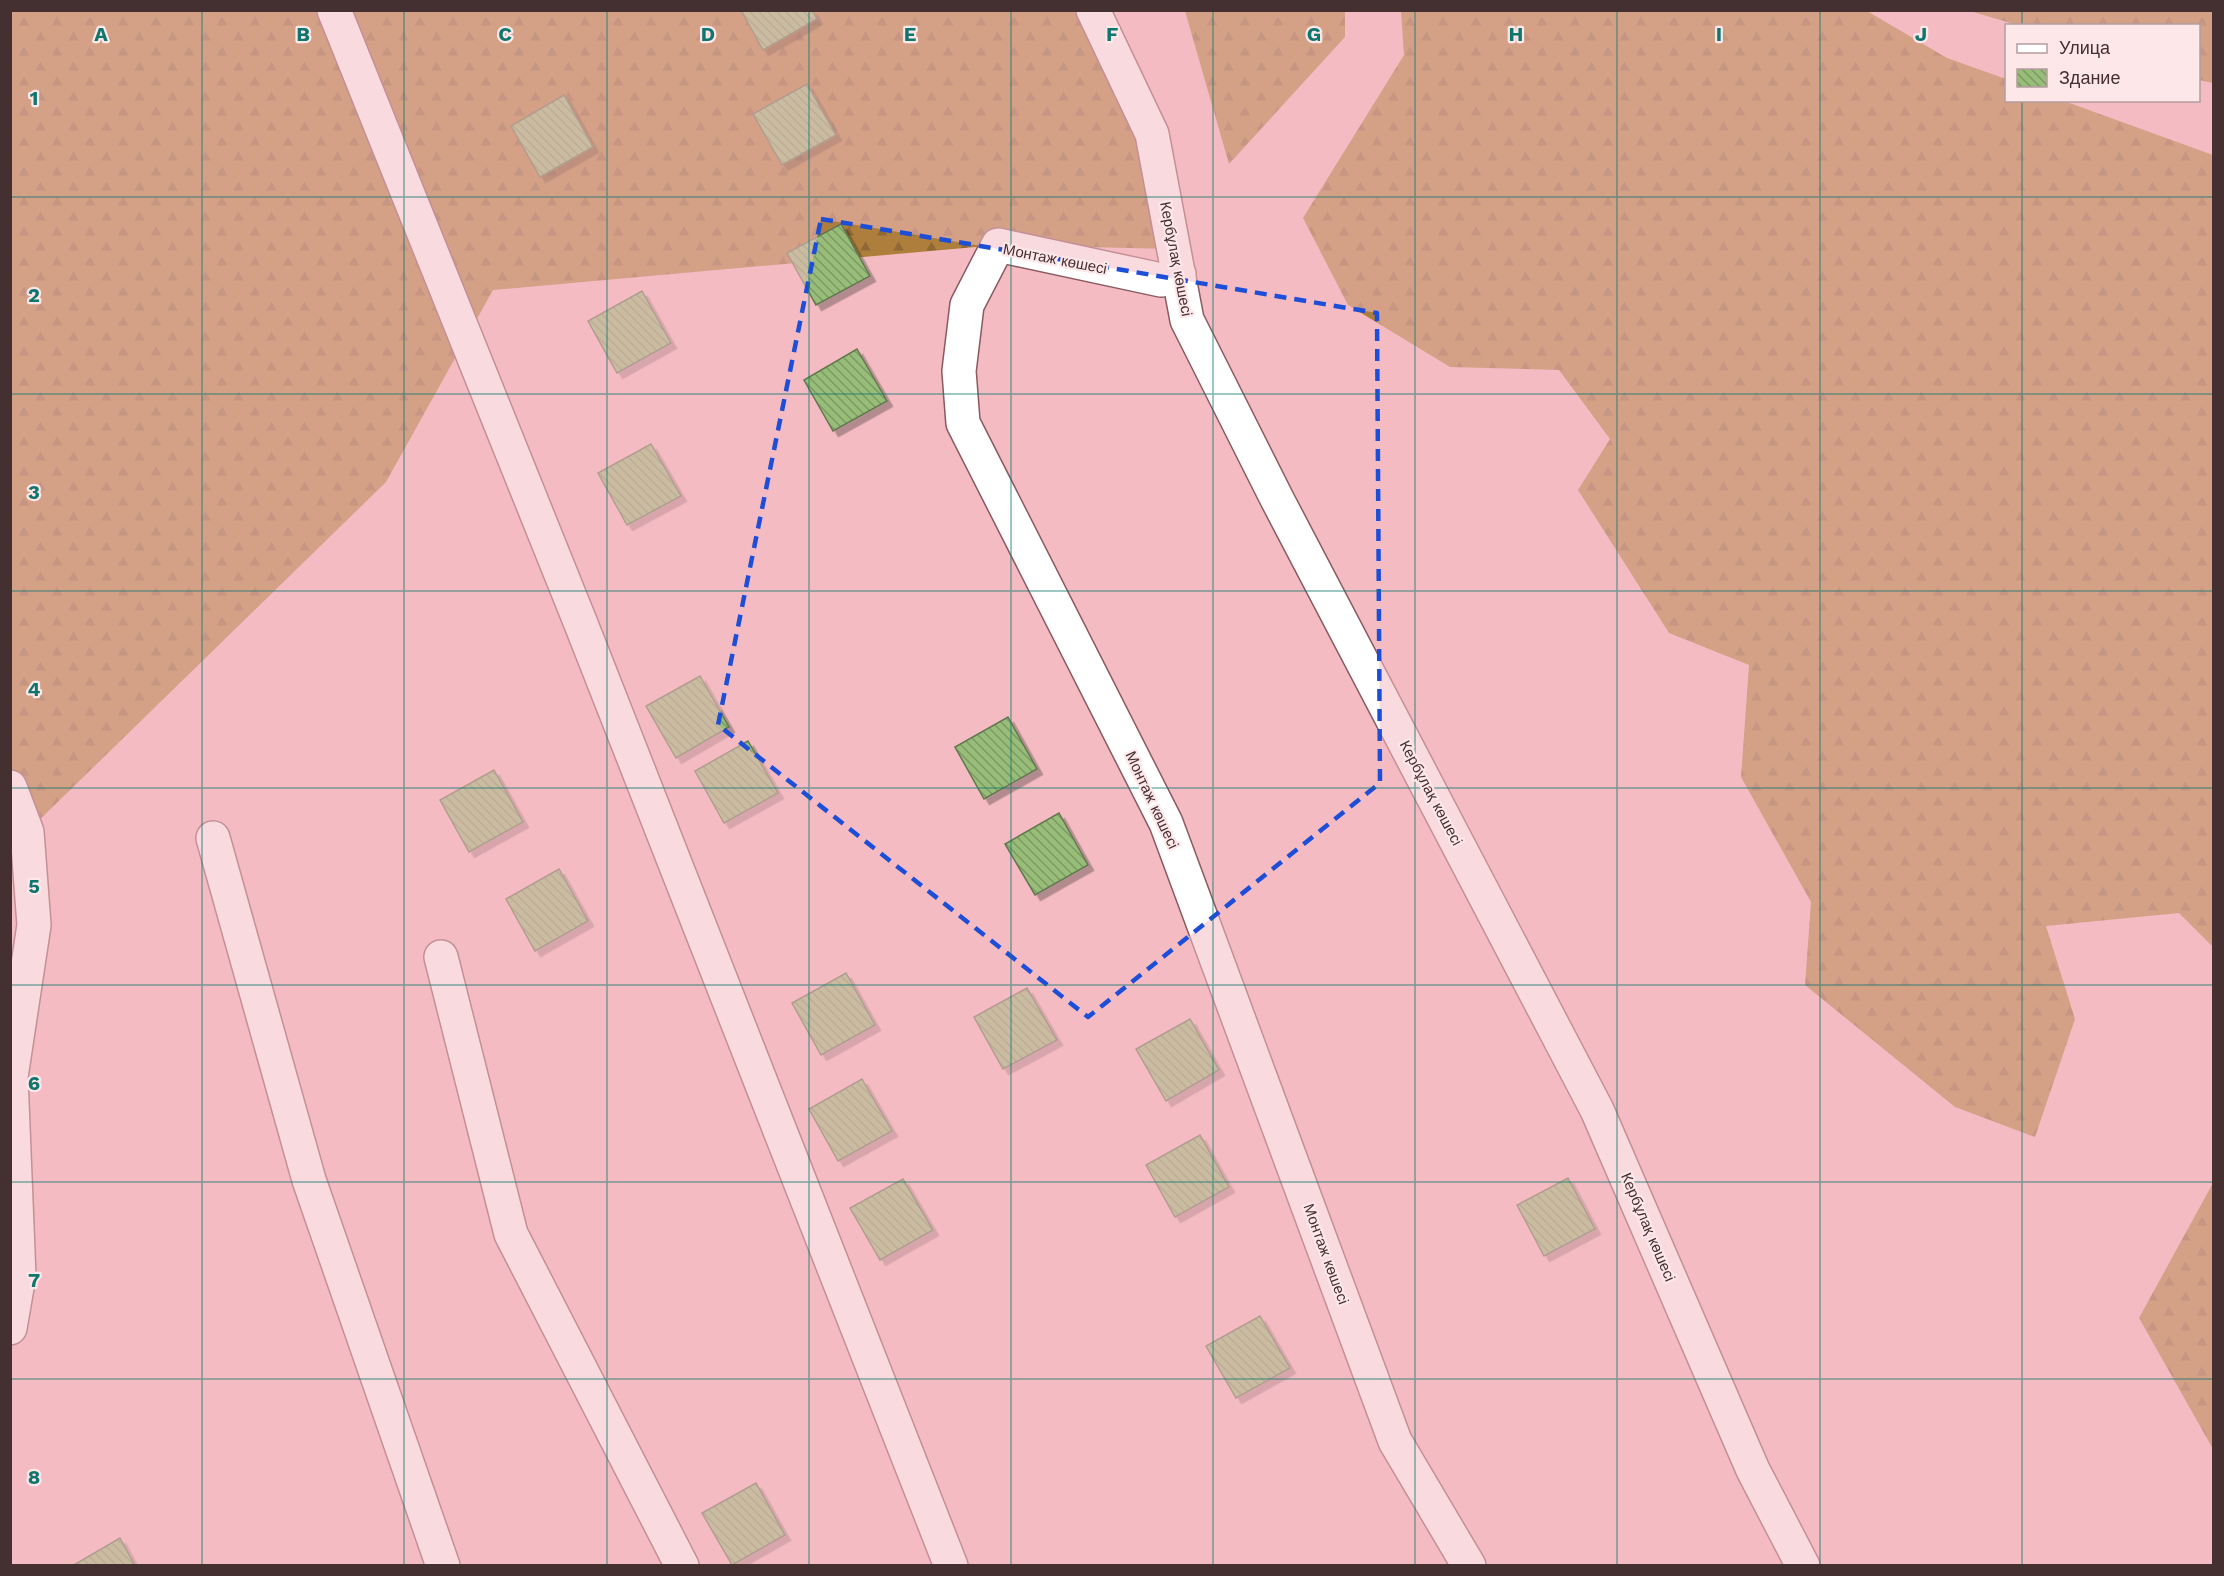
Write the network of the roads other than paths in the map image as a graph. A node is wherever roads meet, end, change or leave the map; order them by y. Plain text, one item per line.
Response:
1 (334, 10) edge
2 (1093, 10) edge
3 (1179, 274) junction
4 (10, 787) edge
5 (213, 838) dead end
6 (441, 957) dead end
7 (10, 1328) edge
8 (443, 1566) edge
9 (682, 1566) edge
10 (951, 1566) edge
11 (1469, 1566) edge
12 (1803, 1566) edge

1 - 10 street
2 - 3 street, Кербұлақ көшесі
3 - 11 street, Монтаж көшесі
3 - 12 street, Кербұлақ көшесі
4 - 7 street
5 - 8 street
6 - 9 street

